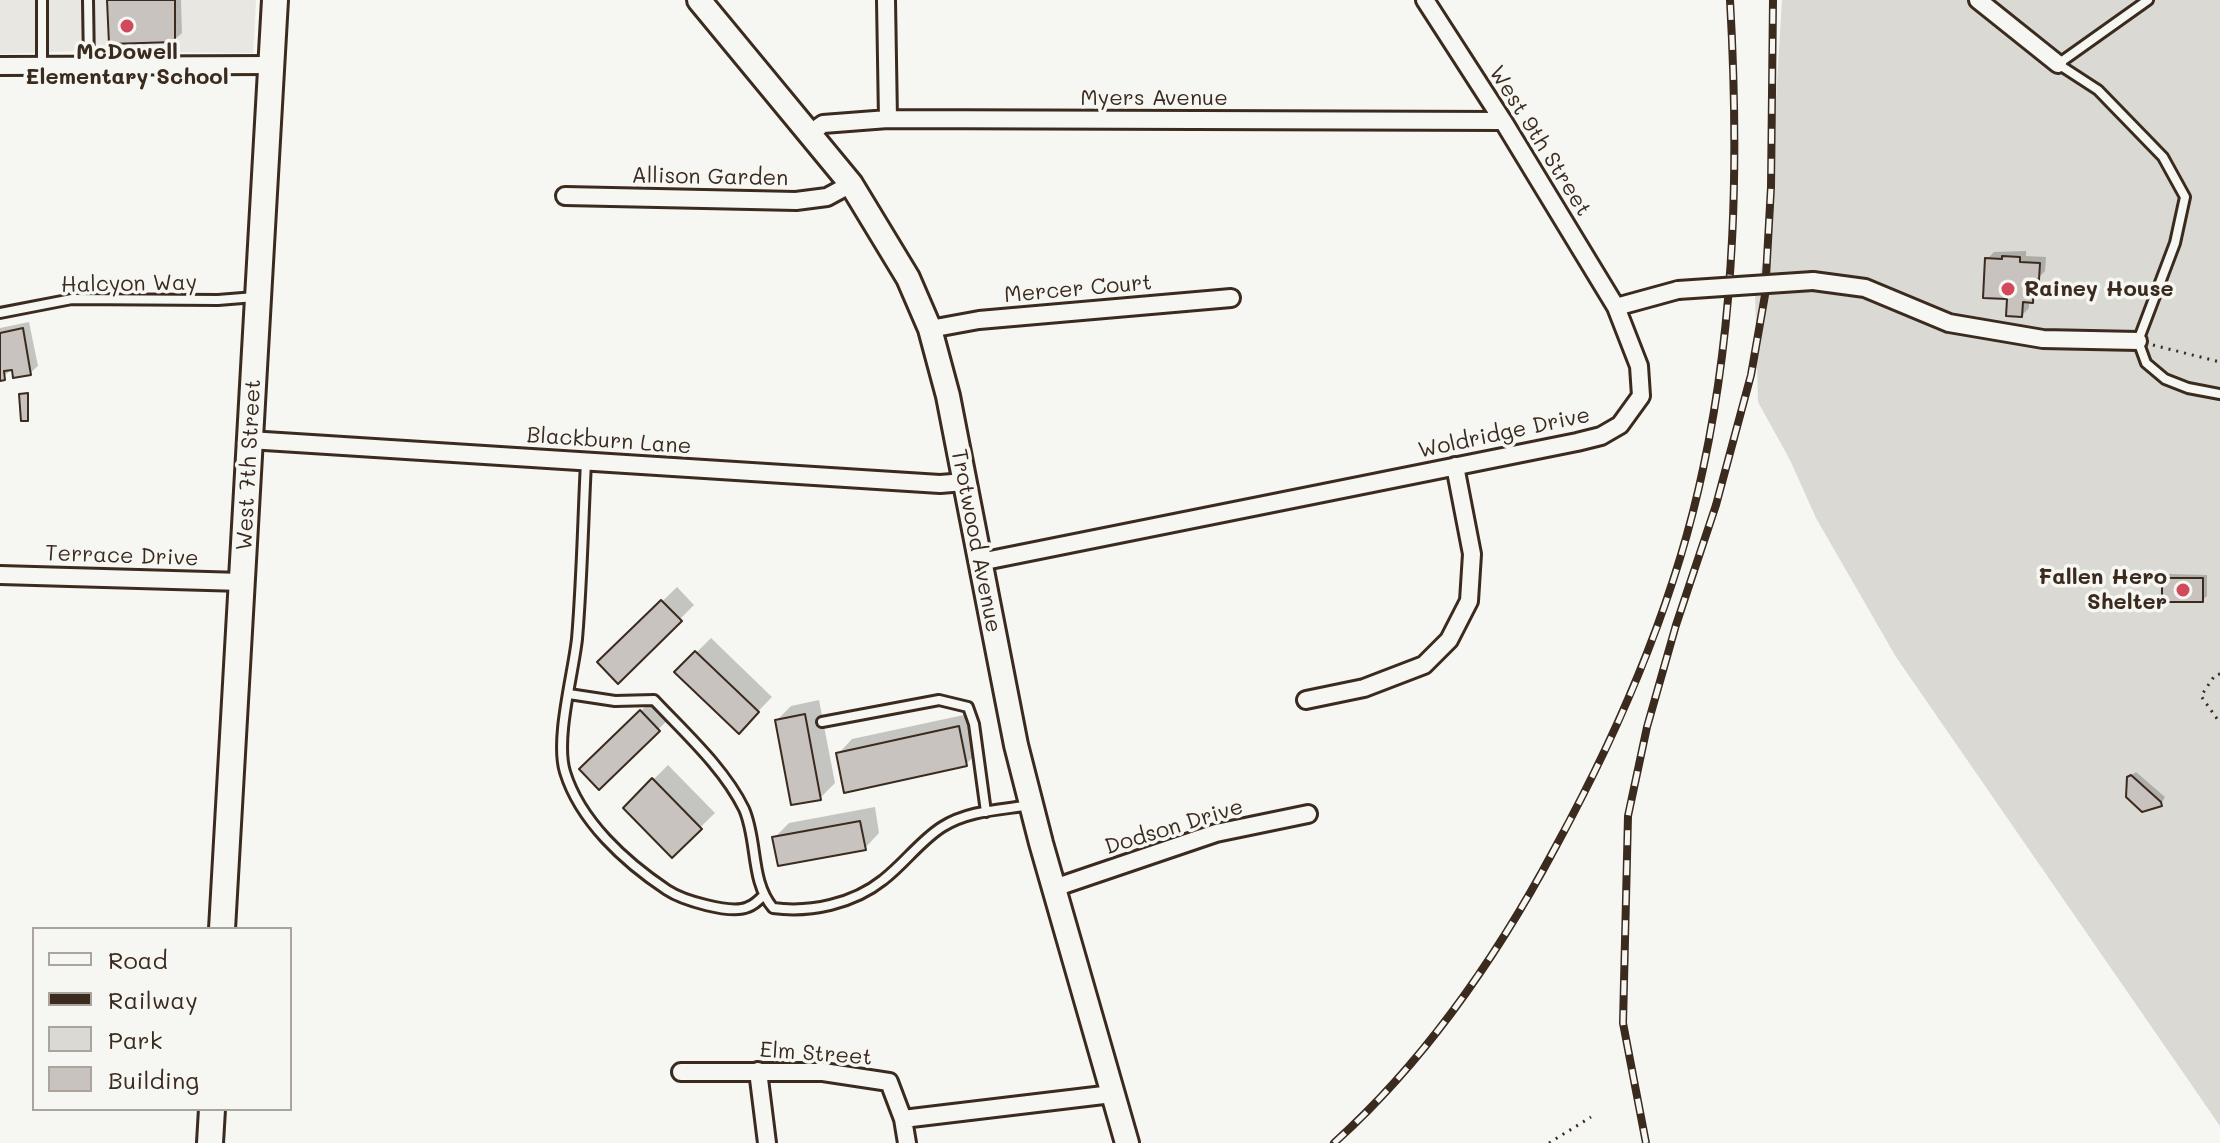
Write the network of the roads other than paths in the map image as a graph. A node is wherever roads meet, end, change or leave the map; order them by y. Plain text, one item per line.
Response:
1 (42, 0) edge
2 (88, 0) edge
3 (275, 0) edge
4 (699, 0) edge
5 (886, 0) edge
6 (1425, 0) edge
7 (1978, 0) edge
8 (2148, 0) edge
9 (2058, 64) junction
10 (42, 65) junction
11 (273, 65) junction
12 (0, 66) edge
13 (89, 66) junction
14 (888, 119) junction
15 (1503, 121) junction
16 (808, 135) junction
17 (851, 184) junction
18 (565, 196) dead end
19 (260, 297) junction
20 (1231, 298) dead end
21 (1616, 307) junction
22 (0, 313) edge
23 (930, 329) junction
24 (2138, 341) junction
25 (2220, 394) edge
26 (249, 440) junction
27 (586, 462) junction
28 (1455, 466) junction
29 (965, 482) junction
30 (980, 562) junction
31 (0, 575) edge
32 (242, 582) junction
33 (569, 694) junction
34 (1306, 700) dead end
35 (822, 722) dead end
36 (1032, 805) junction
37 (986, 812) junction
38 (1308, 814) dead end
39 (1054, 888) junction
40 (763, 896) junction
41 (222, 927) edge
42 (758, 1071) junction
43 (681, 1072) dead end
44 (1112, 1094) junction
45 (212, 1111) edge
46 (903, 1119) junction
47 (210, 1143) edge
48 (767, 1143) edge
49 (907, 1143) edge
50 (1127, 1143) edge

1 - 10 lane
2 - 13 lane
3 - 11 main road, West 7th Street
4 - 16 main road, Trotwood Avenue
5 - 14 street
6 - 15 street, West 9th Street
7 - 9 street
8 - 9 lane
9 - 24 lane
10 - 12 street
10 - 13 street
11 - 13 street
11 - 19 main road, West 7th Street
14 - 15 street, Myers Avenue
14 - 16 street, Myers Avenue
15 - 21 street, West 9th Street
16 - 17 main road, Trotwood Avenue
17 - 18 street, Allison Garden
17 - 23 main road, Trotwood Avenue
19 - 22 lane, Halcyon Way
19 - 26 main road, West 7th Street
20 - 23 street, Mercer Court
21 - 24 street, bridge
21 - 28 street, Woldridge Drive
23 - 29 main road, Trotwood Avenue
24 - 25 lane
26 - 27 street, Blackburn Lane
26 - 32 main road, West 7th Street
27 - 29 street, Blackburn Lane
27 - 33 lane
28 - 30 street, Woldridge Drive
28 - 34 street
29 - 30 main road, Trotwood Avenue
30 - 36 main road, Trotwood Avenue
31 - 32 street, Terrace Drive
32 - 41 main road, West 7th Street
33 - 40 lane
33 - 40 lane
35 - 37 lane
36 - 37 lane
36 - 39 main road, Trotwood Avenue
37 - 40 lane
38 - 39 street, Dodson Drive
39 - 44 main road, Trotwood Avenue
42 - 43 street, Elm Street
42 - 46 street, Elm Street
42 - 48 street
44 - 46 street
44 - 50 main road, Trotwood Avenue
45 - 47 main road
46 - 49 street

